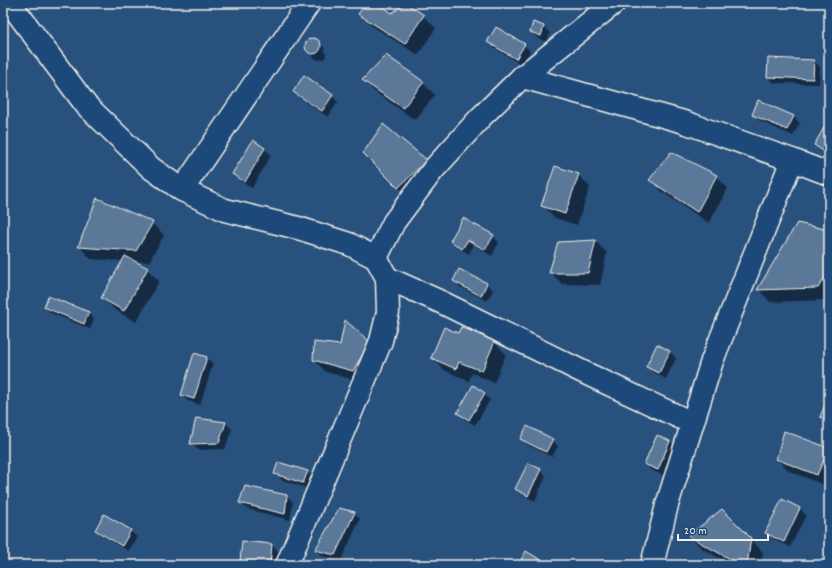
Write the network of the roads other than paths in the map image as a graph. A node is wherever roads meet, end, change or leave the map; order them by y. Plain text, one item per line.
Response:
1 (10, 3) edge
2 (309, 3) edge
3 (614, 3) edge
4 (522, 77) junction
5 (792, 160) junction
6 (829, 174) edge
7 (182, 190) junction
8 (376, 258) junction
9 (387, 278) junction
10 (692, 423) junction
11 (287, 565) edge
12 (652, 565) edge

1 - 7 street
2 - 7 street
3 - 4 street
4 - 5 street
4 - 8 street
5 - 6 street
5 - 10 street
7 - 8 street
8 - 9 street
9 - 10 street
9 - 11 street
10 - 12 street

